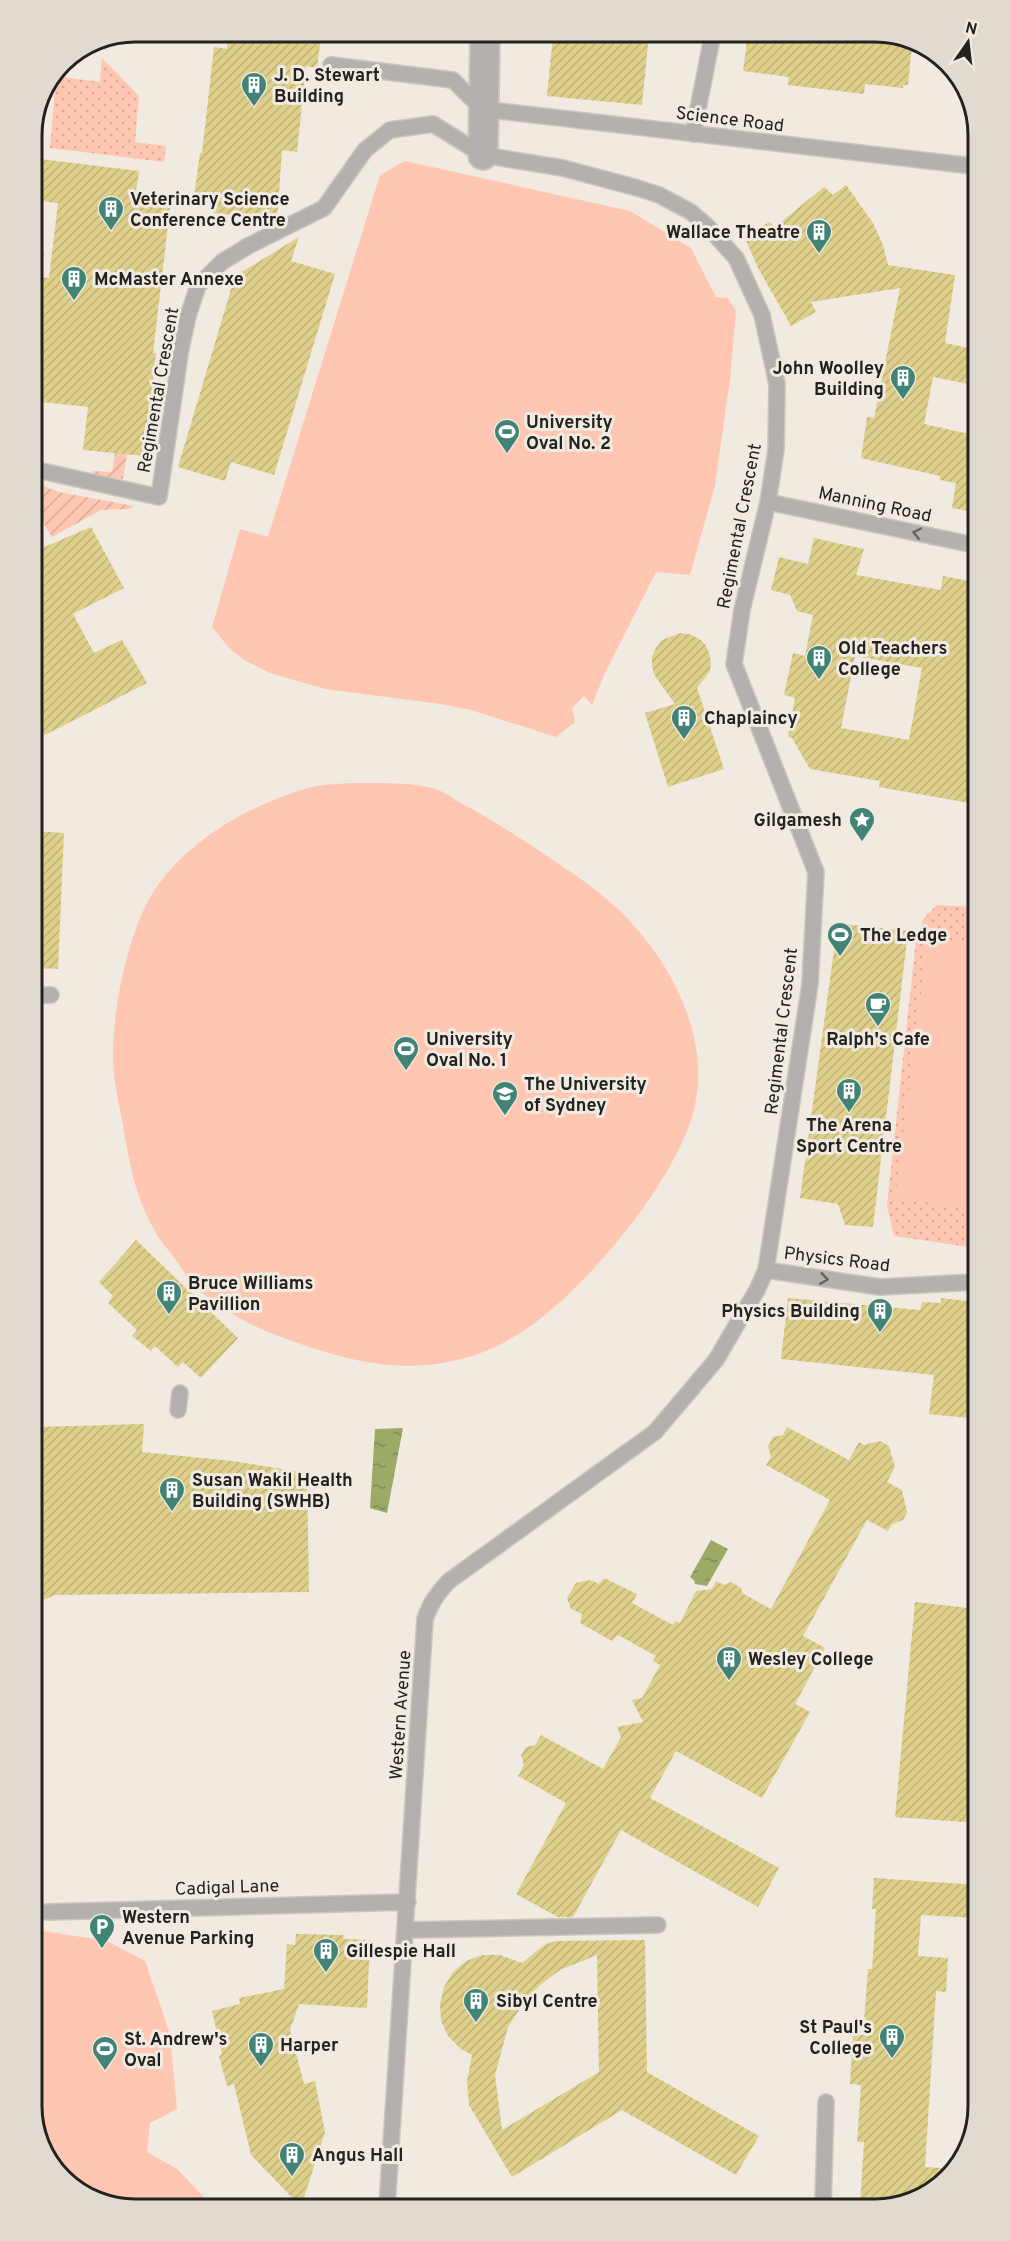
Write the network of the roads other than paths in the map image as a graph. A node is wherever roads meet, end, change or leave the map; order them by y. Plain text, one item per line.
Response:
1 (485, 42) edge
2 (711, 42) edge
3 (332, 65) dead end
4 (482, 109) junction
5 (693, 134) junction
6 (483, 155) junction
7 (968, 165) edge
8 (42, 471) edge
9 (768, 502) junction
10 (968, 544) edge
11 (42, 995) edge
12 (51, 995) dead end
13 (766, 1270) junction
14 (968, 1282) edge
15 (716, 1359) joint
16 (180, 1393) dead end
17 (178, 1410) dead end
18 (408, 1902) junction
19 (47, 1912) dead end
20 (658, 1925) dead end
21 (406, 1930) junction
22 (826, 2102) dead end
23 (388, 2199) edge
24 (823, 2199) edge

1 - 4 street
2 - 5 lane
3 - 4 lane
4 - 5 lane, Science Road
4 - 6 street
5 - 7 lane, Science Road
6 - 8 lane, Regimental Crescent
6 - 9 lane, Regimental Crescent
10 -> 9 lane, Manning Road
9 - 13 lane, Regimental Crescent
11 - 12 lane
13 -> 14 lane, Physics Road
13 - 15 lane, Regimental Crescent
15 - 18 lane, Western Avenue
16 - 17 lane
18 - 19 lane, Cadigal Lane
18 - 21 lane, Western Avenue
20 - 21 lane
21 - 23 lane, Western Avenue
22 - 24 lane

